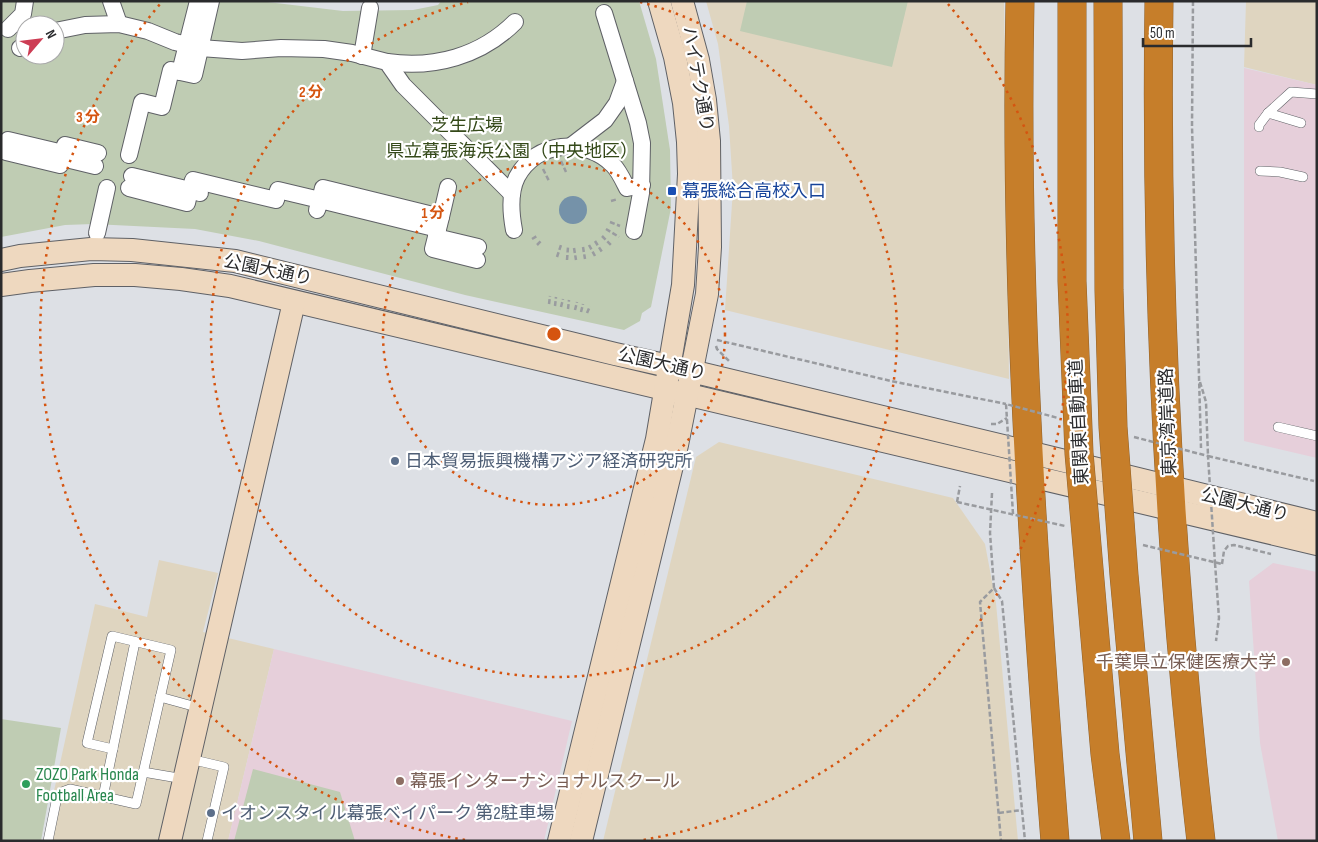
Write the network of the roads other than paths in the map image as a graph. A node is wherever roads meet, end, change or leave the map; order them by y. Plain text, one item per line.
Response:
1 (26, 1) edge
2 (111, 1) edge
3 (198, 1) edge
4 (211, 1) edge
5 (659, 1) edge
6 (682, 1) edge
7 (1020, 1) edge
8 (1072, 1) edge
9 (1108, 1) edge
10 (1160, 1) edge
11 (370, 8) dead end
12 (604, 13) dead end
13 (515, 22) dead end
14 (119, 24) junction
15 (8, 29) dead end
16 (65, 29) edge
17 (193, 47) junction
18 (362, 56) junction
19 (387, 62) junction
20 (625, 81) junction
21 (1317, 94) edge
22 (1268, 113) junction
23 (1301, 123) dead end
24 (1259, 128) dead end
25 (7, 146) dead end
26 (571, 146) junction
27 (129, 155) dead end
28 (96, 160) dead end
29 (1260, 170) dead end
30 (1303, 177) dead end
31 (130, 182) dead end
32 (642, 185) junction
33 (448, 187) dead end
34 (106, 188) dead end
35 (512, 194) junction
36 (439, 228) junction
37 (629, 229) road end
38 (514, 230) dead end
39 (97, 233) dead end
40 (478, 254) dead end
41 (1, 260) edge
42 (1, 285) edge
43 (294, 302) junction
44 (681, 368) junction
45 (676, 393) junction
46 (1278, 427) dead end
47 (1317, 436) edge
48 (1028, 464) junction
49 (1171, 498) junction
50 (1317, 523) edge
51 (1317, 544) edge
52 (135, 642) junction
53 (160, 697) junction
54 (200, 708) junction
55 (113, 750) junction
56 (187, 769) junction
57 (143, 772) junction
58 (103, 797) junction
59 (1055, 840) edge
60 (48, 841) edge
61 (170, 841) edge
62 (207, 841) edge
63 (559, 841) edge
64 (581, 841) edge
65 (1116, 841) edge
66 (1148, 841) edge
67 (1201, 841) edge

1 - 15 street
2 - 14 street
3 - 17 street
4 - 17 street
5 - 44 street, ハイテク通り
6 - 44 street, ハイテク通り
7 - 48 highway
8 - 65 highway, 東関東自動車道, bridge
9 - 66 highway, 東関東自動車道, bridge
10 - 49 highway, 東京湾岸道路
11 - 18 street
12 - 20 street
13 - 19 street
14 - 16 street
14 - 17 street
17 - 18 street
17 - 27 street
18 - 19 street
19 - 35 street
20 - 26 street
20 - 32 street
21 - 22 lane
22 - 23 lane
22 - 24 lane
25 - 28 street
26 - 32 street
26 - 35 street
29 - 30 lane
31 - 36 street
32 - 37 street
33 - 36 street
34 - 39 street
35 - 38 street
36 - 40 street
41 - 44 street, 公園大通り
42 - 43 street, 公園大通り
43 - 45 street, 公園大通り
43 - 54 street
44 - 45 street, ハイテク通り
44 - 48 street, 公園大通り
45 - 48 street, 公園大通り
45 - 63 street
45 - 64 street
46 - 47 lane
48 - 49 street, 公園大通り
48 - 59 highway
49 - 50 street, 公園大通り
49 - 51 street, 公園大通り
49 - 67 highway, 東京湾岸道路
52 - 53 lane
52 - 55 lane
52 - 55 lane
53 - 54 lane
53 - 57 lane
54 - 56 street
55 - 58 lane
56 - 57 lane
56 - 61 street
56 - 62 lane
57 - 58 lane
58 - 60 lane

